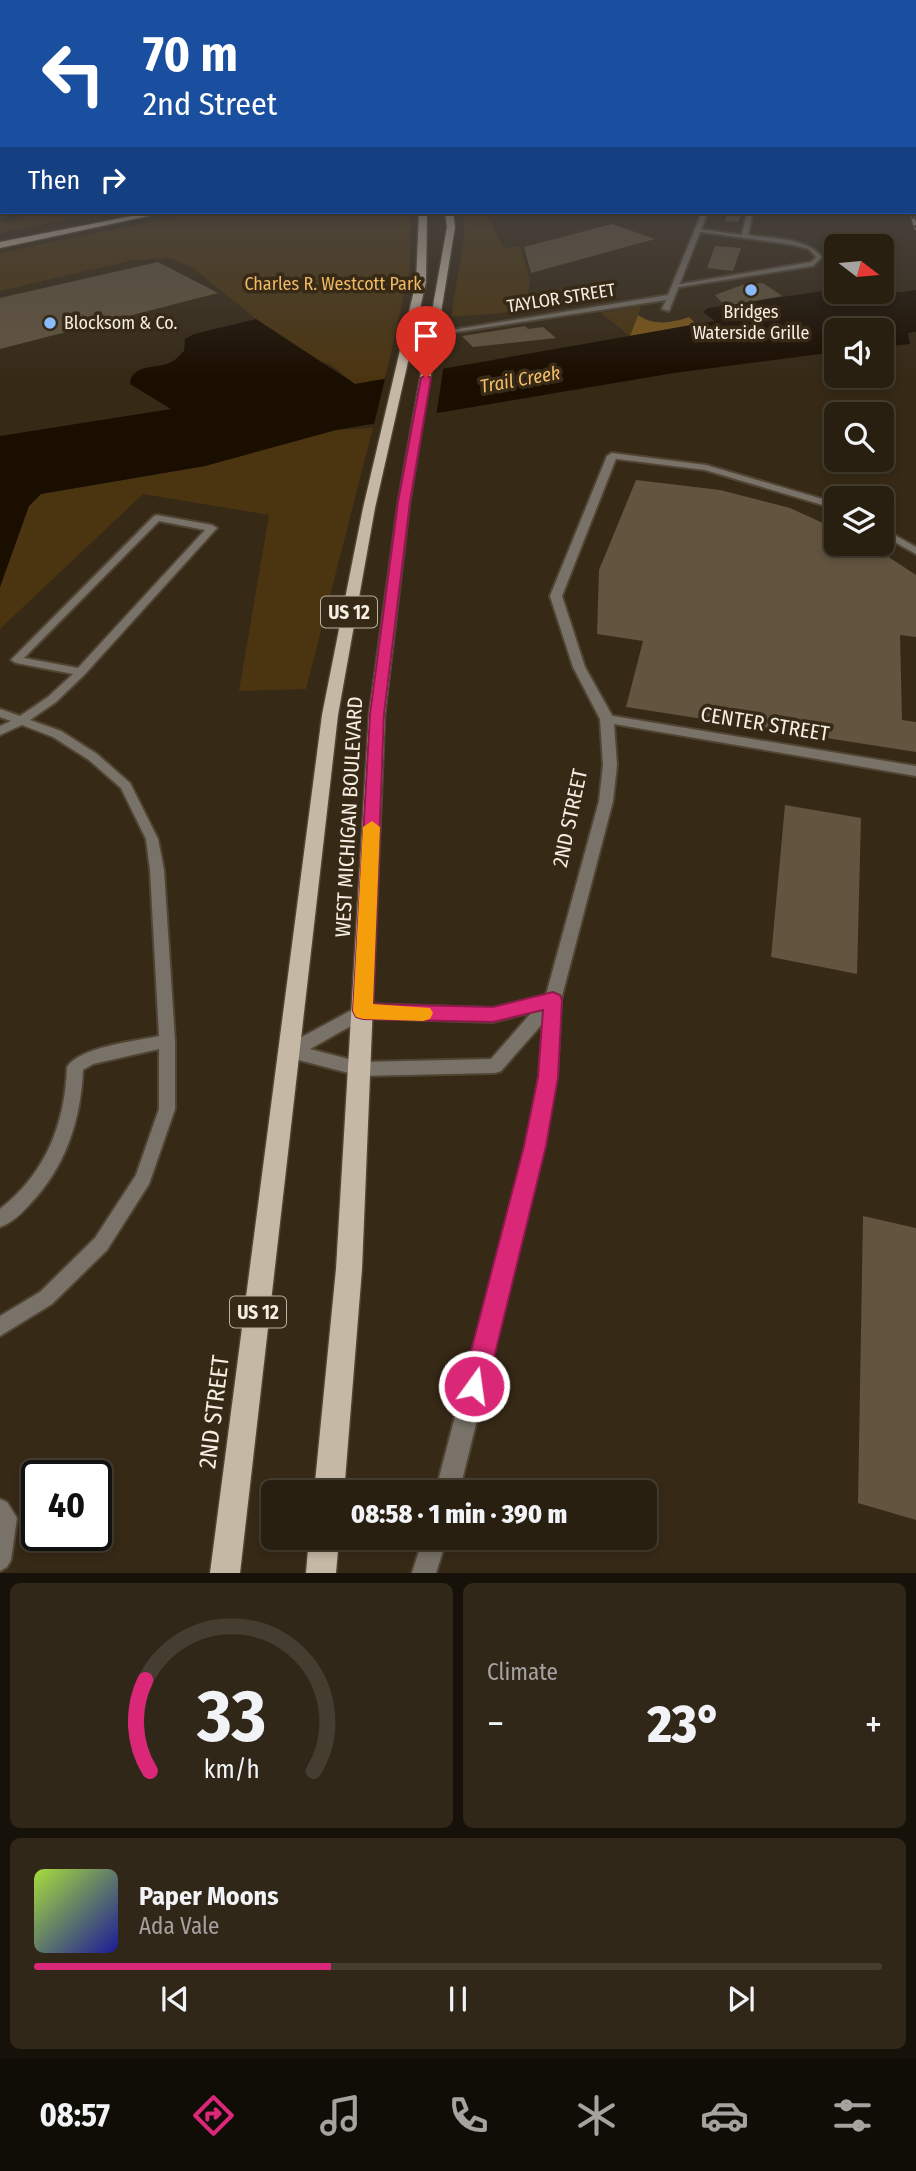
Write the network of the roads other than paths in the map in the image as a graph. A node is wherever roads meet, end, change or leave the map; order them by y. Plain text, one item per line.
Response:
1 (28, 230) edge
2 (72, 230) edge
3 (422, 230) edge
4 (451, 230) edge
5 (746, 230) edge
6 (697, 231) joint
7 (0, 236) edge
8 (745, 236) junction
9 (0, 245) edge
10 (675, 287) junction
11 (671, 297) junction
12 (666, 309) dead end
13 (456, 330) dead end
14 (612, 456) joint
15 (824, 502) edge
16 (894, 538) edge
17 (916, 551) edge
18 (81, 672) junction
19 (0, 713) edge
20 (607, 719) junction
21 (24, 721) junction
22 (0, 731) edge
23 (916, 771) edge
24 (553, 1000) junction
25 (363, 1011) junction
26 (167, 1041) junction
27 (291, 1051) junction
28 (360, 1069) junction
29 (0, 1219) edge
30 (0, 1327) edge
31 (330, 1480) edge
32 (450, 1480) edge
33 (0, 1509) edge
34 (323, 1550) edge
35 (431, 1550) edge
36 (0, 1560) edge
37 (225, 1573) edge
38 (321, 1573) edge
39 (424, 1573) edge

1 - 7 main road
2 - 9 main road
3 - 27 main road, WEST MICHIGAN BOULEVARD / US 12
4 - 25 main road, WEST MICHIGAN BOULEVARD / US 12
5 - 8 lane
6 - 8 lane
6 - 10 street
8 - 10 lane
10 - 11 street
11 - 12 street
11 - 13 street, TAYLOR STREET
14 - 15 lane
14 - 20 street, 2ND STREET
16 - 17 lane
18 - 18 lane
18 - 21 lane
19 - 21 lane
20 - 23 street, CENTER STREET
20 - 24 street, 2ND STREET
21 - 22 lane
21 - 26 lane
24 - 25 street
24 - 28 street, 2ND STREET
24 - 32 street
25 - 27 street
25 - 28 main road, US 12
26 - 29 lane
26 - 30 lane
27 - 28 street, 2ND STREET
27 - 37 main road, 2ND STREET / US 12
28 - 31 main road, US 12
33 - 36 lane
34 - 38 main road
35 - 39 street

